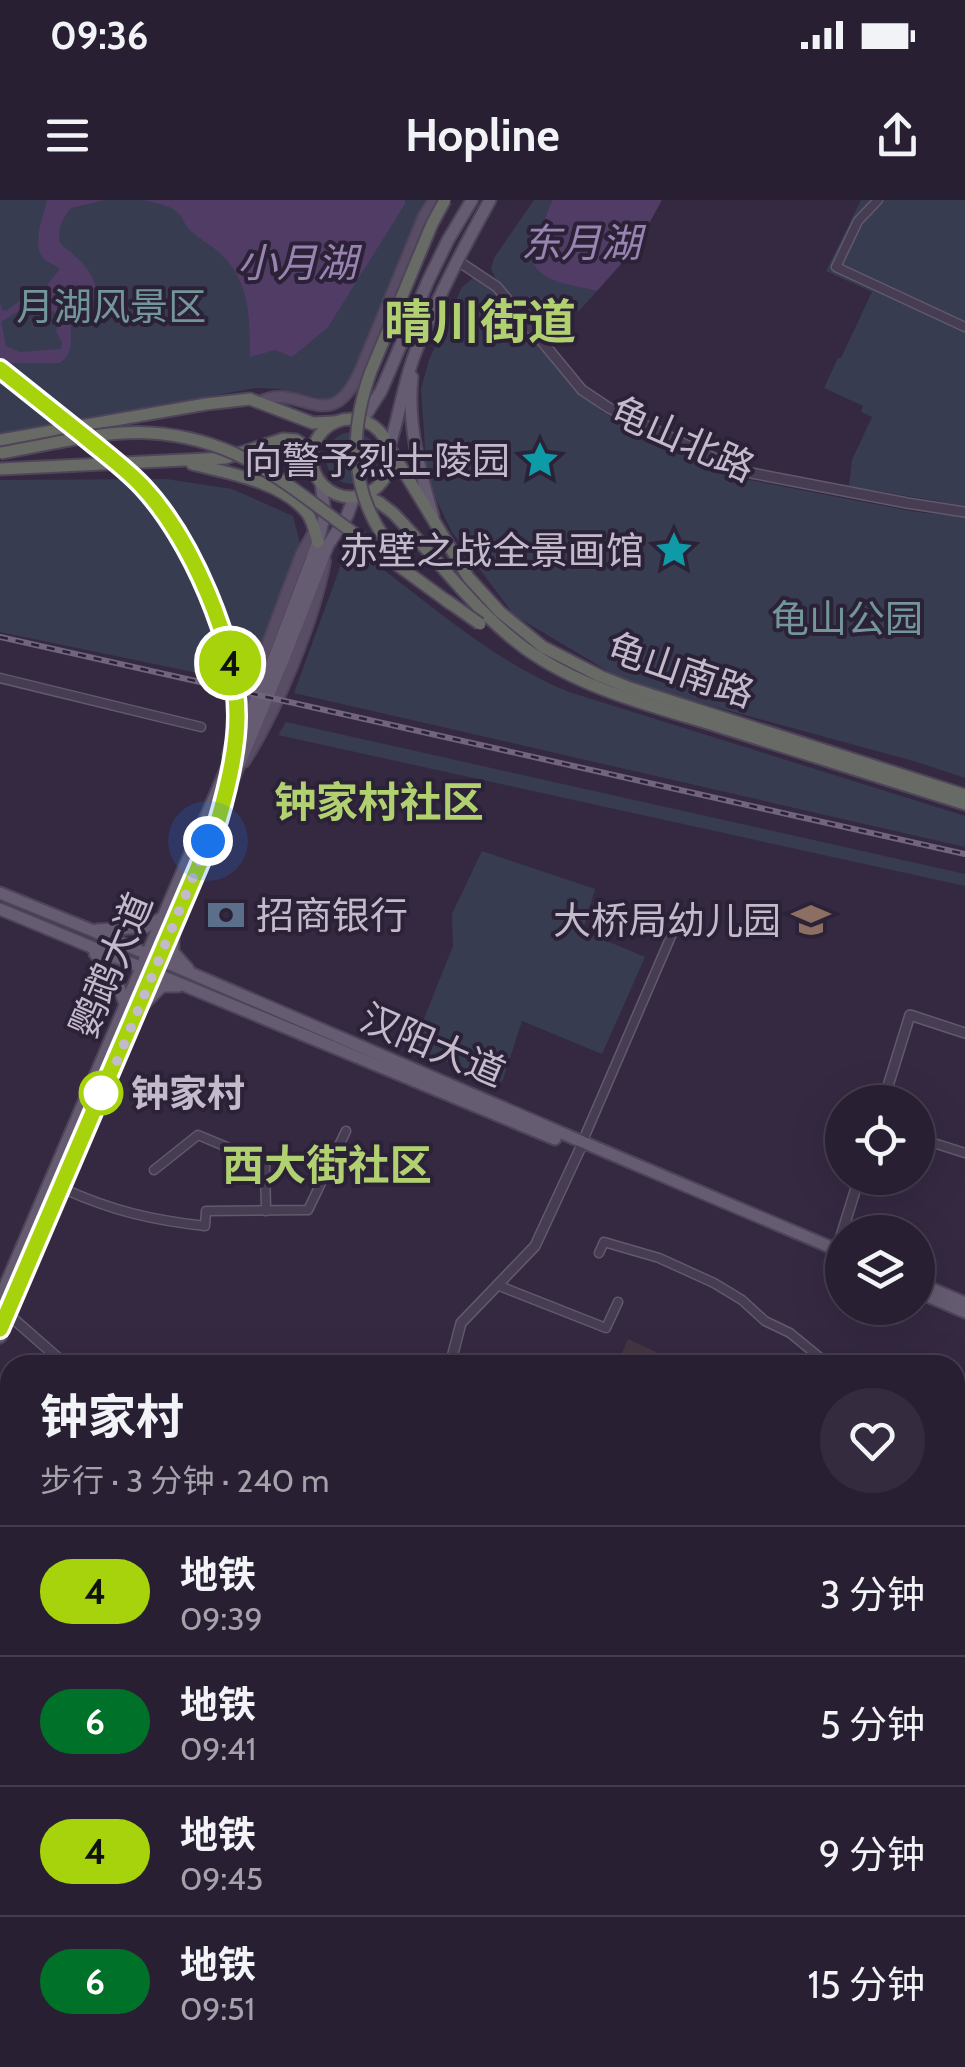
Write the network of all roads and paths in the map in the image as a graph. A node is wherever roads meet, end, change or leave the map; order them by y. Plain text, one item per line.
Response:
1 (434, 200) edge
2 (445, 200) edge
3 (472, 200) edge
4 (490, 200) edge
5 (878, 200) edge
6 (458, 261) junction
7 (965, 327) edge
8 (415, 353) junction
9 (260, 402) junction
10 (355, 419) junction
11 (336, 422) junction
12 (0, 440) edge
13 (388, 447) junction
14 (312, 450) junction
15 (0, 453) edge
16 (178, 460) junction
17 (0, 469) edge
18 (320, 484) junction
19 (359, 496) junction
20 (965, 512) edge
21 (434, 519) junction
22 (320, 540) junction
23 (451, 604) junction
24 (523, 647) junction
25 (0, 678) edge
26 (201, 727) dead end
27 (228, 778) junction
28 (965, 795) edge
29 (965, 804) edge
30 (0, 893) edge
31 (0, 909) edge
32 (170, 918) junction
33 (678, 920) dead end
34 (91, 930) junction
35 (84, 945) junction
36 (154, 957) junction
37 (148, 971) junction
38 (197, 975) junction
39 (192, 989) junction
40 (132, 1009) junction
41 (965, 1033) edge
42 (888, 1085) edge
43 (346, 1131) dead end
44 (935, 1143) edge
45 (580, 1145) junction
46 (965, 1153) edge
47 (154, 1170) dead end
48 (64, 1189) junction
49 (266, 1211) junction
50 (825, 1246) edge
51 (599, 1253) dead end
52 (498, 1285) junction
53 (935, 1290) edge
54 (0, 1298) edge
55 (935, 1299) edge
56 (618, 1302) dead end
57 (965, 1303) edge
58 (965, 1312) edge
59 (9, 1315) junction
60 (0, 1337) edge
61 (55, 1355) edge
62 (453, 1355) edge
63 (816, 1355) edge

1 - 9 main road
2 - 23 highway, bridge
3 - 10 main road
4 - 6 main road
5 - 7 street
6 - 8 main road
6 - 20 street, 龟山北路
8 - 13 main road
8 - 21 main road
9 - 11 highway
9 - 12 highway
10 - 11 highway
10 - 13 highway
11 - 14 highway
13 - 19 highway
13 - 21 highway, 龟山南路
14 - 16 highway
14 - 18 highway
15 - 23 highway, bridge
16 - 17 highway
16 - 22 highway
18 - 19 highway
18 - 22 main road, 鹦鹉大道
19 - 22 main road, 鹦鹉大道
19 - 24 highway
21 - 28 highway, 龟山南路
22 - 27 main road, 鹦鹉大道
22 - 27 main road
23 - 24 highway, bridge
24 - 29 highway, 龟山南路
25 - 26 street
27 - 32 main road, 鹦鹉大道
30 - 34 main road, 汉阳大道
31 - 35 main road, 汉阳大道
32 - 34 main road
32 - 36 main road, 鹦鹉大道
32 - 38 main road
33 - 45 street
34 - 36 main road, 汉阳大道
35 - 37 main road, 汉阳大道
35 - 40 main road
36 - 37 main road, 鹦鹉大道
36 - 38 main road, 汉阳大道
37 - 39 main road, 汉阳大道
37 - 40 main road, 鹦鹉大道
38 - 45 main road, 汉阳大道
39 - 40 main road
39 - 45 main road, 汉阳大道
40 - 48 main road, 鹦鹉大道
40 - 54 main road, 鹦鹉大道
41 - 42 street
43 - 49 street
44 - 46 street
45 - 50 main road, 汉阳大道
45 - 52 street
47 - 49 street
48 - 49 street
48 - 59 main road, 鹦鹉大道
51 - 63 street
52 - 56 street
52 - 62 street
53 - 57 main road
55 - 58 main road
59 - 60 main road, 鹦鹉大道
59 - 61 street

